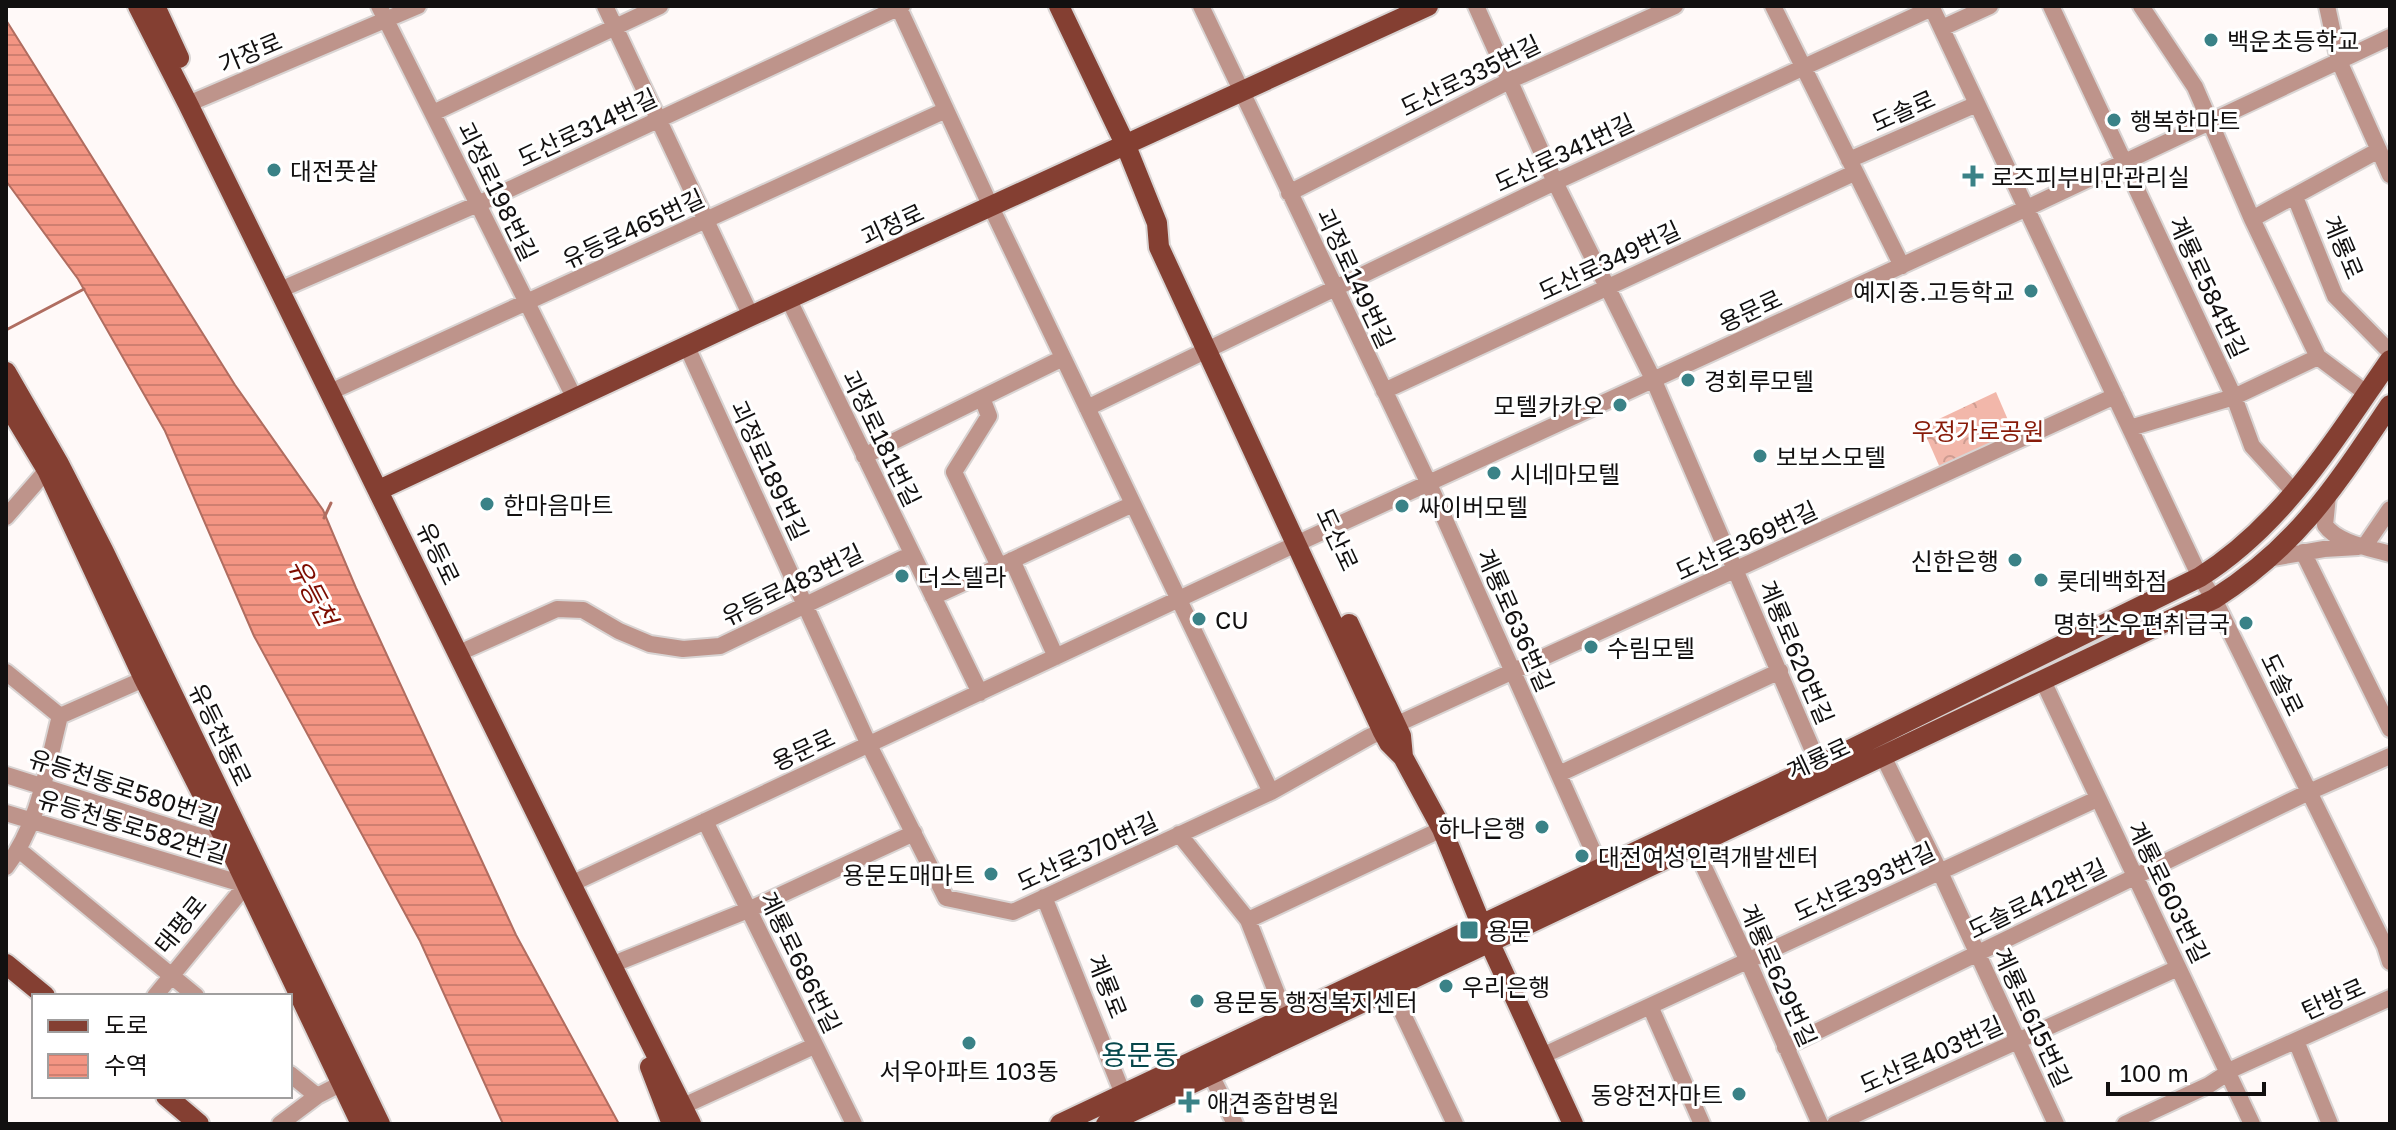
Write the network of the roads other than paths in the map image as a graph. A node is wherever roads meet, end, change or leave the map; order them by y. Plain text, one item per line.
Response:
1 (138, 6) edge
2 (418, 6) edge
3 (605, 6) edge
4 (660, 6) edge
5 (1059, 6) edge
6 (1201, 6) edge
7 (1428, 6) edge
8 (1476, 6) edge
9 (1675, 6) edge
10 (1773, 6) edge
11 (1990, 6) edge
12 (2051, 6) edge
13 (2141, 6) edge
14 (2327, 6) edge
15 (900, 7) edge
16 (1932, 7) edge
17 (163, 8) edge
18 (383, 13) edge
19 (615, 27) junction
20 (1942, 28) junction
21 (2390, 37) edge
22 (2339, 61) junction
23 (1802, 68) junction
24 (1509, 81) junction
25 (1241, 92) junction
26 (193, 101) junction
27 (1977, 104) junction
28 (946, 110) junction
29 (433, 113) junction
30 (659, 120) junction
31 (2209, 122) junction
32 (1126, 146) junction
33 (2379, 150) junction
34 (2124, 162) junction
35 (1852, 167) junction
36 (2390, 175) edge
37 (1555, 182) junction
38 (1289, 193) junction
39 (2295, 197) junction
40 (478, 204) junction
41 (991, 207) junction
42 (2027, 208) junction
43 (2252, 219) junction
44 (706, 220) junction
45 (1902, 266) junction
46 (289, 286) junction
47 (1608, 287) junction
48 (1335, 289) junction
49 (789, 300) junction
50 (527, 303) junction
51 (751, 316) junction
52 (687, 347) junction
53 (1213, 347) junction
54 (2389, 350) edge
55 (2318, 357) junction
56 (1063, 358) junction
57 (6, 372) edge
58 (1654, 381) junction
59 (2371, 386) junction
60 (339, 388) junction
61 (1384, 391) junction
62 (2115, 396) junction
63 (574, 397) junction
64 (2234, 397) junction
65 (982, 398) junction
66 (6, 402) edge
67 (1087, 408) junction
68 (2389, 408) edge
69 (2130, 428) junction
70 (864, 456) junction
71 (53, 467) junction
72 (1429, 484) junction
73 (384, 488) junction
74 (2295, 493) junction
75 (2328, 496) junction
76 (1133, 504) junction
77 (2390, 509) edge
78 (6, 517) edge
79 (1303, 541) junction
80 (2364, 547) junction
81 (2303, 552) junction
82 (912, 554) junction
83 (2390, 554) edge
84 (2267, 559) junction
85 (1005, 563) junction
86 (1736, 571) junction
87 (2200, 577) junction
88 (933, 597) junction
89 (2214, 599) junction
90 (1179, 600) junction
91 (804, 603) junction
92 (468, 649) junction
93 (1056, 657) junction
94 (1780, 671) junction
95 (6, 672) edge
96 (1513, 673) junction
97 (144, 679) junction
98 (2043, 681) junction
99 (980, 693) junction
100 (60, 716) junction
101 (1389, 729) junction
102 (2390, 729) edge
103 (869, 745) junction
104 (1883, 756) junction
105 (2390, 756) edge
106 (1819, 765) junction
107 (1559, 774) junction
108 (6, 775) edge
109 (42, 785) junction
110 (1271, 792) junction
111 (2309, 792) junction
112 (2097, 799) junction
113 (6, 813) edge
114 (31, 820) junction
115 (705, 821) junction
116 (1442, 829) junction
117 (914, 833) junction
118 (1179, 834) junction
119 (228, 845) junction
120 (1694, 846) junction
121 (19, 850) junction
122 (6, 867) edge
123 (1601, 869) junction
124 (1940, 872) junction
125 (2135, 877) junction
126 (576, 882) junction
127 (246, 885) junction
128 (1044, 897) junction
129 (748, 910) junction
130 (1248, 920) junction
131 (1486, 933) junction
132 (1977, 953) junction
133 (621, 961) junction
134 (1748, 961) junction
135 (2390, 962) edge
136 (6, 964) edge
137 (2178, 968) junction
138 (172, 975) junction
139 (1391, 989) junction
140 (43, 994) edge
141 (157, 994) edge
142 (194, 994) edge
143 (2390, 998) edge
144 (1650, 1006) junction
145 (1286, 1017) junction
146 (639, 1021) junction
147 (2017, 1041) junction
148 (2296, 1041) junction
149 (814, 1046) junction
150 (1785, 1047) junction
151 (1542, 1056) junction
152 (2228, 1073) junction
153 (1211, 1075) junction
154 (292, 1076) edge
155 (350, 1080) junction
156 (1123, 1094) junction
157 (317, 1096) junction
158 (168, 1098) edge
159 (692, 1102) junction
160 (192, 1120) edge
161 (280, 1124) edge
162 (361, 1124) edge
163 (380, 1124) edge
164 (672, 1124) edge
165 (691, 1124) edge
166 (703, 1124) edge
167 (854, 1124) edge
168 (1060, 1124) edge
169 (1106, 1124) edge
170 (1235, 1124) edge
171 (1455, 1124) edge
172 (1573, 1124) edge
173 (1702, 1124) edge
174 (1820, 1124) edge
175 (1835, 1124) edge
176 (2056, 1124) edge
177 (2125, 1124) edge
178 (2252, 1124) edge
179 (2330, 1124) edge

1 - 26 main road, 유등로
2 - 18 street, 가장로
3 - 19 street
4 - 19 street
5 - 32 main road, 도산로
6 - 25 street, 괴정로149번길
7 - 25 main road, 괴정로
8 - 24 street, 계룡로620번길
9 - 24 street, 도산로335번길
10 - 23 street
11 - 20 street
12 - 34 street, 계룡로584번길
13 - 31 street
14 - 22 street
15 - 28 street
15 - 30 street, 도산로314번길
16 - 20 street, 도솔로
16 - 23 street, 도산로341번길
17 - 26 main road, 유등로
18 - 26 street, 가장로
18 - 29 street, 괴정로198번길
19 - 29 street
19 - 30 street
20 - 27 street, 도솔로
21 - 22 street, 용문로
22 - 31 street, 용문로
22 - 33 street
23 - 35 street
23 - 37 street, 도산로341번길
24 - 37 street, 계룡로620번길
24 - 38 street, 도산로335번길
25 - 32 main road, 괴정로
25 - 38 street, 괴정로149번길
26 - 46 main road, 유등로
26 - 73 main road, 유등로
27 - 35 street, 도솔로
27 - 42 street, 도솔로
28 - 41 street
28 - 44 street, 유등로465번길
29 - 40 street, 괴정로198번길
30 - 40 street, 도산로314번길
30 - 44 street
31 - 34 street, 용문로
31 - 43 street
32 - 41 main road, 괴정로
32 - 53 main road, 도산로
33 - 36 street
33 - 39 street
34 - 42 street, 용문로
34 - 64 street, 계룡로584번길
35 - 45 street
35 - 47 street, 도산로349번길
37 - 47 street, 계룡로620번길
37 - 48 street, 도산로341번길
38 - 48 street, 괴정로149번길
39 - 43 street
39 - 54 street, 계룡로
40 - 46 street, 도산로314번길
40 - 50 street, 괴정로198번길
41 - 49 main road, 괴정로
41 - 56 street
42 - 45 street, 용문로
42 - 62 street, 도솔로
43 - 55 street
44 - 50 street, 유등로465번길
44 - 51 street
45 - 58 street, 용문로
46 - 60 main road, 유등로
47 - 58 street, 계룡로620번길
47 - 61 street, 도산로349번길
48 - 53 street, 도산로341번길
48 - 61 street, 괴정로149번길
49 - 51 main road, 괴정로
49 - 70 street, 괴정로181번길
50 - 60 street, 유등로465번길
50 - 63 street, 괴정로198번길
51 - 52 main road, 괴정로
52 - 63 main road, 괴정로
52 - 91 street, 괴정로189번길
53 - 67 street
53 - 79 main road, 도산로
54 - 59 main road, 계룡로
55 - 59 street
55 - 64 street
56 - 65 street
56 - 67 street
57 - 71 main road, 유등천동로
58 - 72 street, 용문로
58 - 86 street, 계룡로620번길
59 - 74 main road, 계룡로
60 - 73 main road, 유등로
61 - 72 street, 괴정로149번길
62 - 69 street, 도솔로
62 - 86 street, 도산로369번길
63 - 73 main road, 괴정로
64 - 69 street
64 - 74 street, 계룡로584번길
65 - 70 street
65 - 85 street
66 - 71 main road, 유등천동로
67 - 76 street
68 - 75 main road, 계룡로
69 - 87 street, 도솔로
70 - 82 street, 괴정로181번길
71 - 78 street
71 - 97 main road, 유등천동로
71 - 155 main road, 유등천동로
72 - 79 street, 용문로
72 - 96 street, 계룡로636번길
73 - 92 main road, 유등로
73 - 126 main road, 유등로
74 - 87 main road, 계룡로
75 - 80 street
75 - 84 main road, 계룡로
76 - 85 street
76 - 90 street
77 - 80 street
79 - 90 street, 용문로
79 - 101 main road, 도산로
80 - 81 street
80 - 83 street
81 - 84 street
81 - 102 street
82 - 88 street, 괴정로181번길
82 - 91 street, 유등로483번길
84 - 89 main road, 계룡로
85 - 88 street
85 - 93 street
86 - 94 street, 계룡로620번길
86 - 96 street, 도산로369번길
87 - 89 street, 도솔로
87 - 106 main road, 계룡로
88 - 99 street, 괴정로181번길
89 - 98 main road, 계룡로
89 - 111 street, 도솔로
90 - 93 street, 용문로
90 - 110 street
91 - 92 street, 유등로483번길
91 - 103 street, 괴정로189번길
92 - 126 main road, 유등로
93 - 99 street, 용문로
94 - 106 street, 계룡로620번길
94 - 107 street
95 - 100 street
96 - 101 street, 도산로369번길
96 - 107 street, 계룡로636번길
97 - 100 street
97 - 119 main road, 유등천동로
98 - 104 main road, 계룡로
98 - 112 street, 계룡로603번길
99 - 103 street, 용문로
100 - 109 street
101 - 110 street, 도산로370번길
101 - 116 main road, 도산로
103 - 115 street, 용문로
103 - 117 street, 도산로370번길
104 - 120 main road, 계룡로
104 - 124 street, 계룡로615번길
105 - 111 street, 도솔로412번길
106 - 123 main road, 계룡로
107 - 123 street, 계룡로636번길
108 - 109 street, 유등천동로580번길
109 - 114 street
109 - 119 street, 유등천동로580번길
110 - 118 street, 도산로370번길
111 - 125 street, 도솔로412번길
111 - 135 street, 도솔로
112 - 124 street, 도산로393번길
112 - 125 street, 계룡로603번길
113 - 114 street, 유등천동로582번길
114 - 121 street
114 - 127 street, 유등천동로582번길
115 - 126 street, 용문로
115 - 129 street, 계룡로686번길
116 - 130 street
116 - 131 main road, 도산로
117 - 128 street, 도산로370번길
117 - 129 street
118 - 128 street, 도산로370번길
118 - 130 street
119 - 127 main road, 유등천동로
120 - 131 main road, 계룡로
120 - 134 street, 계룡로629번길
121 - 122 street
121 - 138 street
123 - 131 main road, 계룡로
124 - 132 street, 계룡로615번길
124 - 134 street, 도산로393번길
125 - 132 street, 도솔로412번길
125 - 137 street, 계룡로603번길
126 - 133 main road, 유등로
126 - 146 main road, 유등로
127 - 138 street, 태평로
127 - 155 main road, 유등천동로
128 - 156 street, 계룡로
129 - 133 street
129 - 149 street, 계룡로686번길
130 - 145 street
131 - 139 main road, 계룡로
131 - 145 main road, 계룡로
131 - 151 main road, 도산로
132 - 147 street, 계룡로615번길
132 - 150 street, 도솔로412번길
133 - 159 main road, 유등로
134 - 144 street, 도산로393번길
134 - 150 street, 계룡로629번길
136 - 140 main road
137 - 147 street, 도산로403번길
137 - 152 street, 계룡로603번길
138 - 141 street, 태평로
138 - 142 street
139 - 153 main road, 계룡로
139 - 171 street
143 - 148 street, 탄방로
144 - 151 street, 도산로393번길
144 - 173 street
145 - 156 main road, 계룡로
146 - 164 main road
146 - 165 main road, 유등로
147 - 175 street, 도산로403번길
147 - 176 street, 계룡로615번길
148 - 152 street, 탄방로
148 - 179 street, 탄방로
149 - 159 street
149 - 167 street, 계룡로686번길
150 - 174 street, 계룡로629번길
151 - 172 main road, 도산로
152 - 177 street, 탄방로
152 - 178 street, 계룡로603번길
153 - 169 main road, 계룡로
153 - 170 street
154 - 157 street
155 - 157 street
155 - 162 main road, 유등천동로
155 - 163 main road, 유등천동로
156 - 168 main road, 계룡로
157 - 161 street
158 - 160 main road
159 - 166 main road, 유등로

